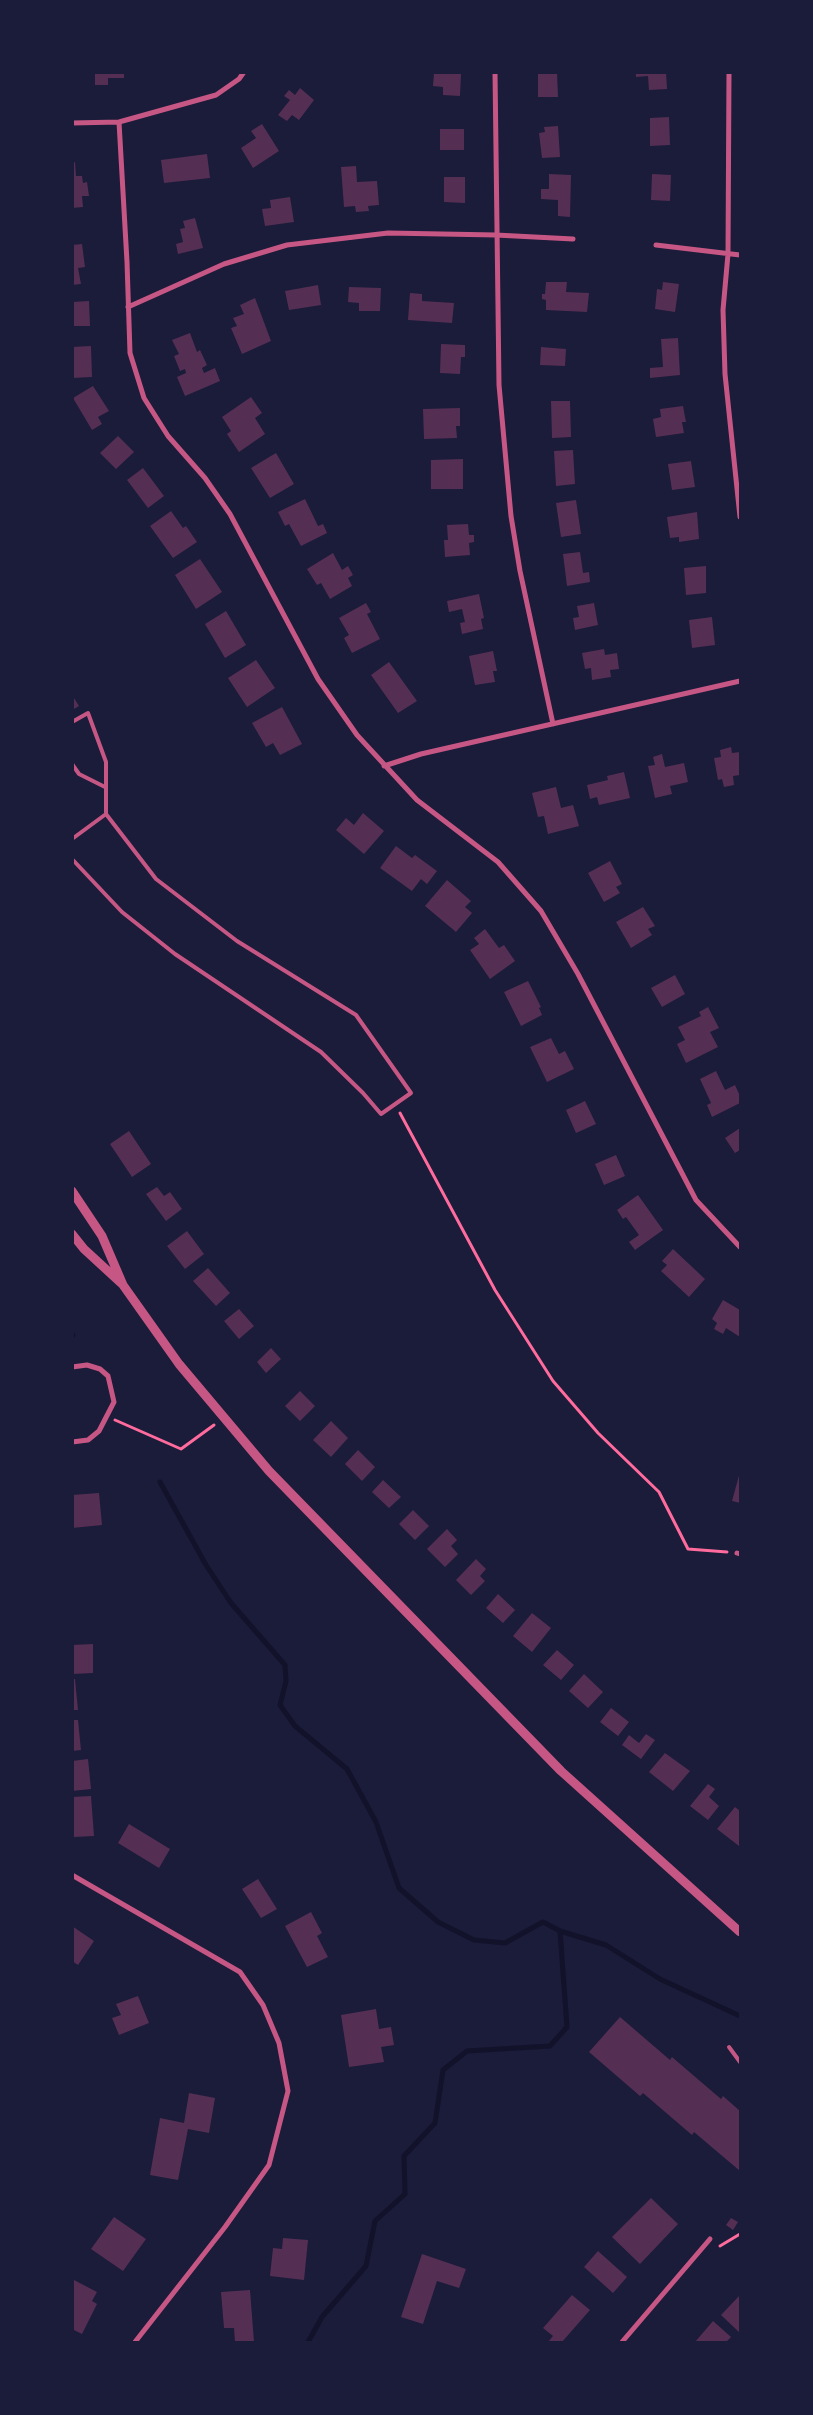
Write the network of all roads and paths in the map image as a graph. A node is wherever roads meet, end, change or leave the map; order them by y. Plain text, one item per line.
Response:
1 (244, 72) edge
2 (495, 72) edge
3 (729, 72) edge
4 (118, 122) junction
5 (72, 123) edge
6 (496, 235) junction
7 (573, 239) dead end
8 (656, 245) dead end
9 (728, 254) junction
10 (740, 255) edge
11 (128, 307) junction
12 (740, 517) edge
13 (740, 680) edge
14 (72, 722) edge
15 (553, 724) junction
16 (72, 764) edge
17 (384, 766) junction
18 (105, 787) junction
19 (106, 814) junction
20 (72, 839) edge
21 (72, 860) edge
22 (396, 1106) junction
23 (72, 1191) edge
24 (72, 1234) edge
25 (740, 1247) edge
26 (123, 1285) junction
27 (72, 1367) edge
28 (108, 1416) junction
29 (223, 1418) junction
30 (72, 1442) edge
31 (739, 1553) edge
32 (72, 1875) edge
33 (740, 1932) edge
34 (729, 2047) dead end
35 (740, 2062) edge
36 (740, 2234) edge
37 (710, 2239) dead end
38 (724, 2242) dead end
39 (135, 2342) edge
40 (622, 2342) edge

1 - 4 street
2 - 6 street
3 - 9 street
4 - 5 street
4 - 11 street
6 - 7 street
6 - 11 street
6 - 15 street
8 - 9 street
9 - 10 street
9 - 12 street
11 - 17 street
13 - 15 street
14 - 18 lane
15 - 17 street
16 - 18 lane
17 - 25 street
18 - 19 lane
19 - 20 lane
19 - 22 lane
21 - 22 lane
22 - 31 path
23 - 26 street
24 - 26 street
26 - 29 street
27 - 28 street
28 - 29 path
28 - 30 street
29 - 33 street
32 - 39 street
34 - 35 lane
36 - 38 path
37 - 40 street

